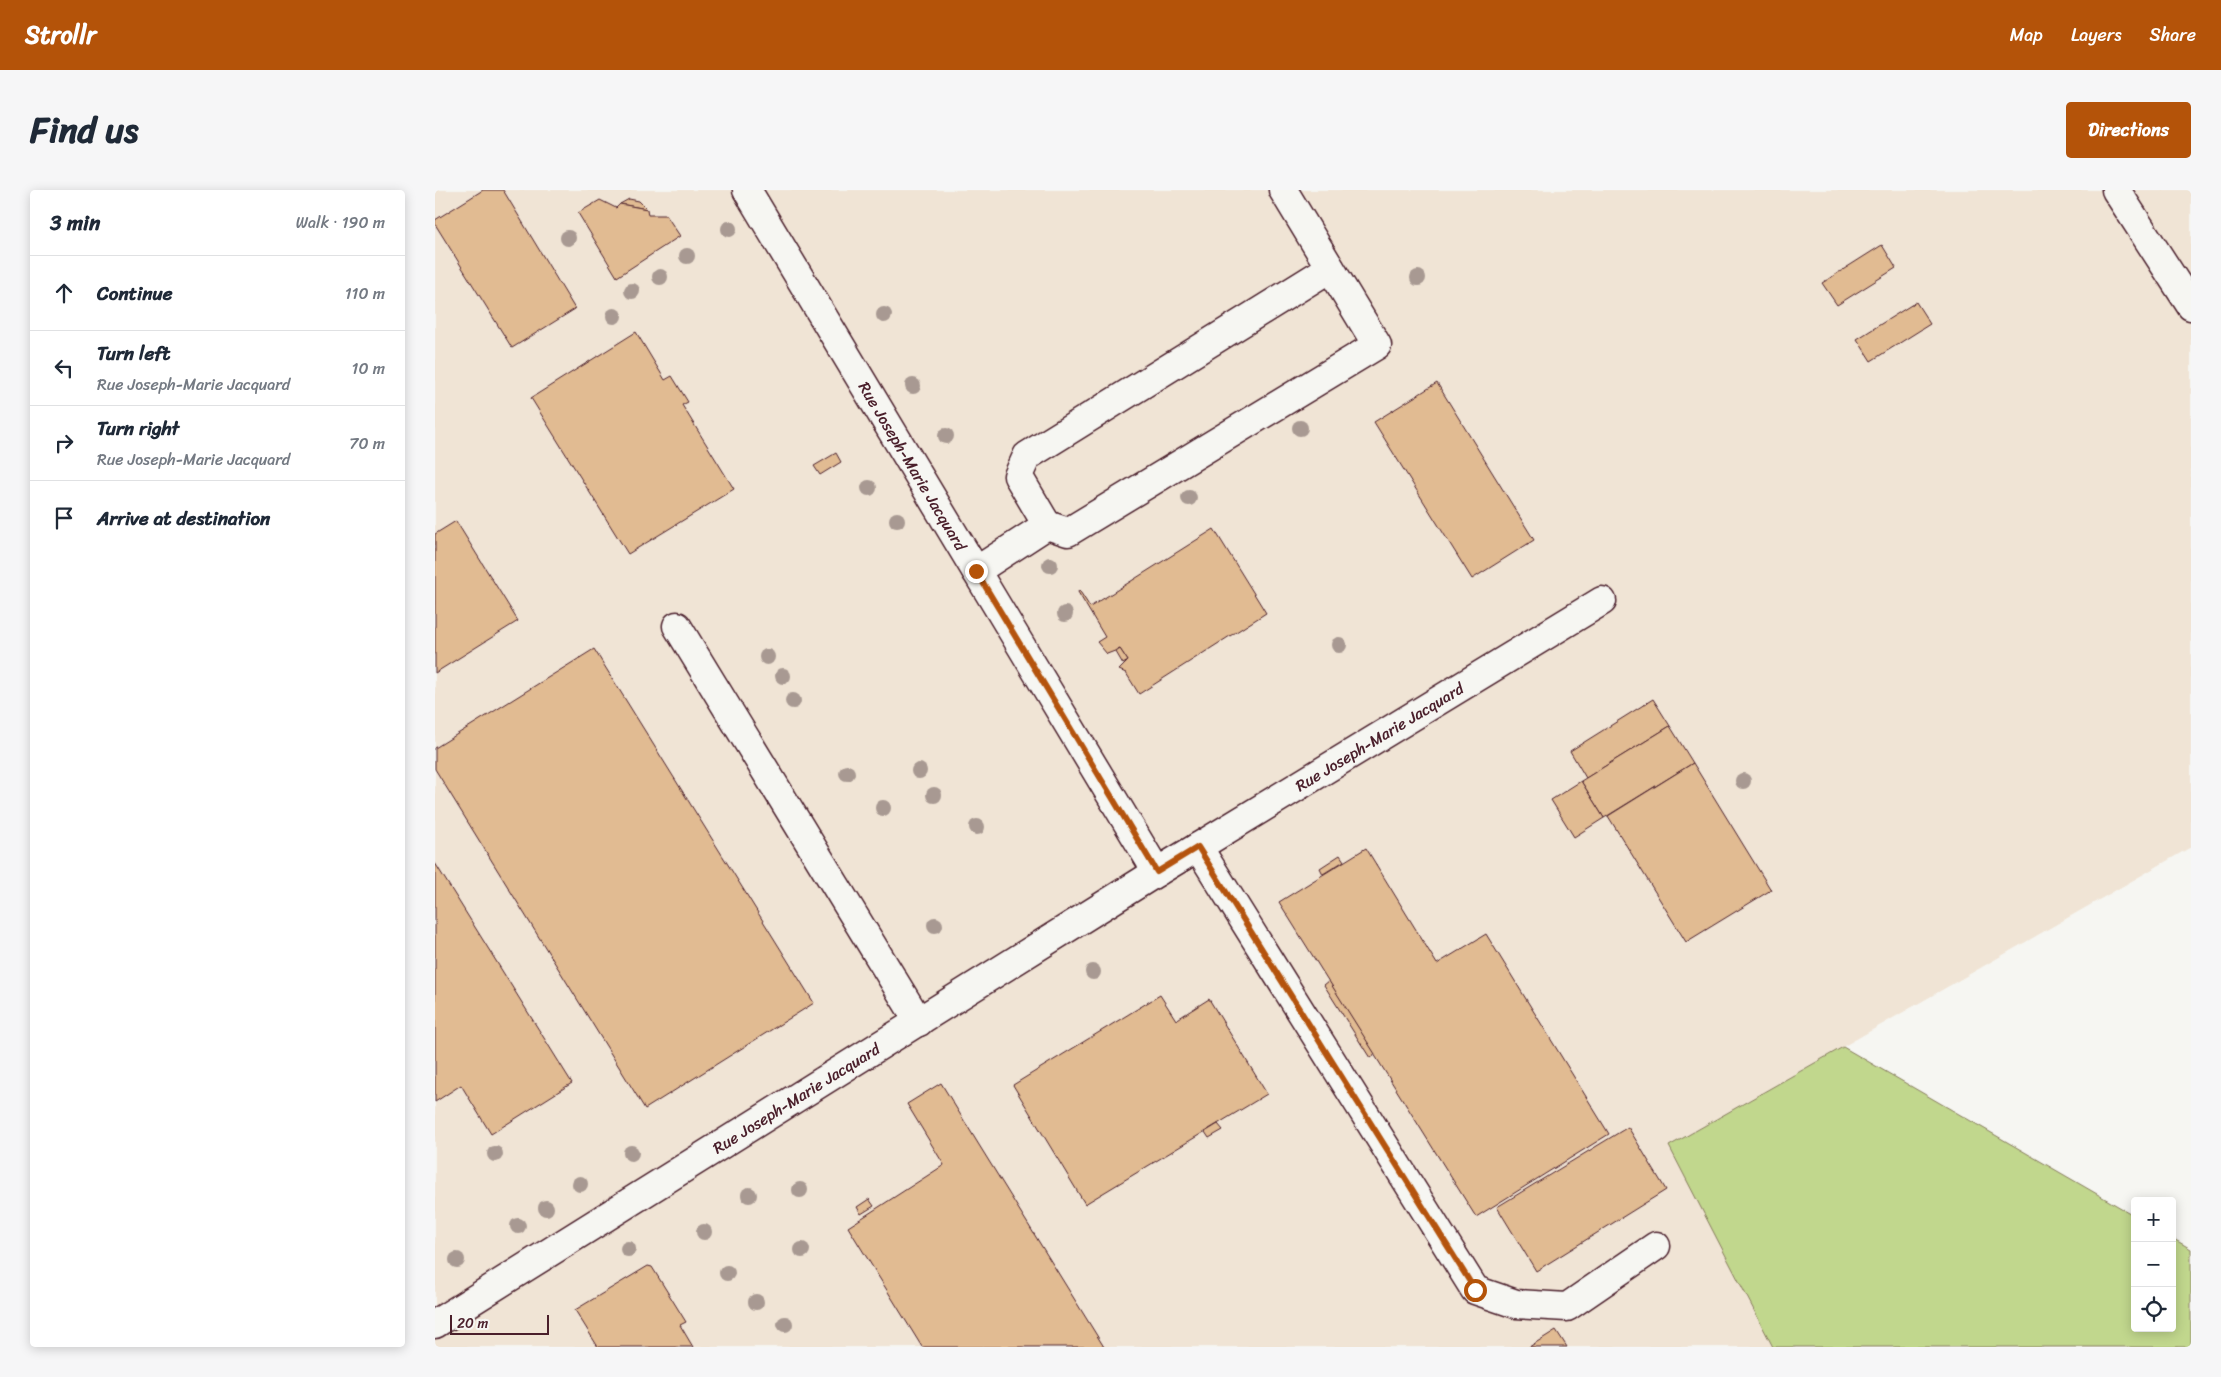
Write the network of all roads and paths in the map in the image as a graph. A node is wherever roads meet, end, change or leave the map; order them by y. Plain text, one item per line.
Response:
1 (747, 190) edge
2 (1283, 190) edge
3 (2116, 190) edge
4 (1329, 268) junction
5 (2191, 306) edge
6 (1047, 525) junction
7 (976, 571) junction
8 (1602, 601) dead end
9 (677, 626) dead end
10 (1198, 847) junction
11 (1157, 872) junction
12 (919, 1022) junction
13 (1656, 1246) dead end
14 (435, 1324) edge

1 - 7 street, Rue Joseph-Marie Jacquard
2 - 4 street
3 - 5 street
4 - 6 street
4 - 6 street
6 - 7 street
7 - 11 street, Rue Joseph-Marie Jacquard
8 - 10 street, Rue Joseph-Marie Jacquard
9 - 12 street
10 - 11 street, Rue Joseph-Marie Jacquard
10 - 13 street
11 - 12 street, Rue Joseph-Marie Jacquard
12 - 14 street, Rue Joseph-Marie Jacquard

